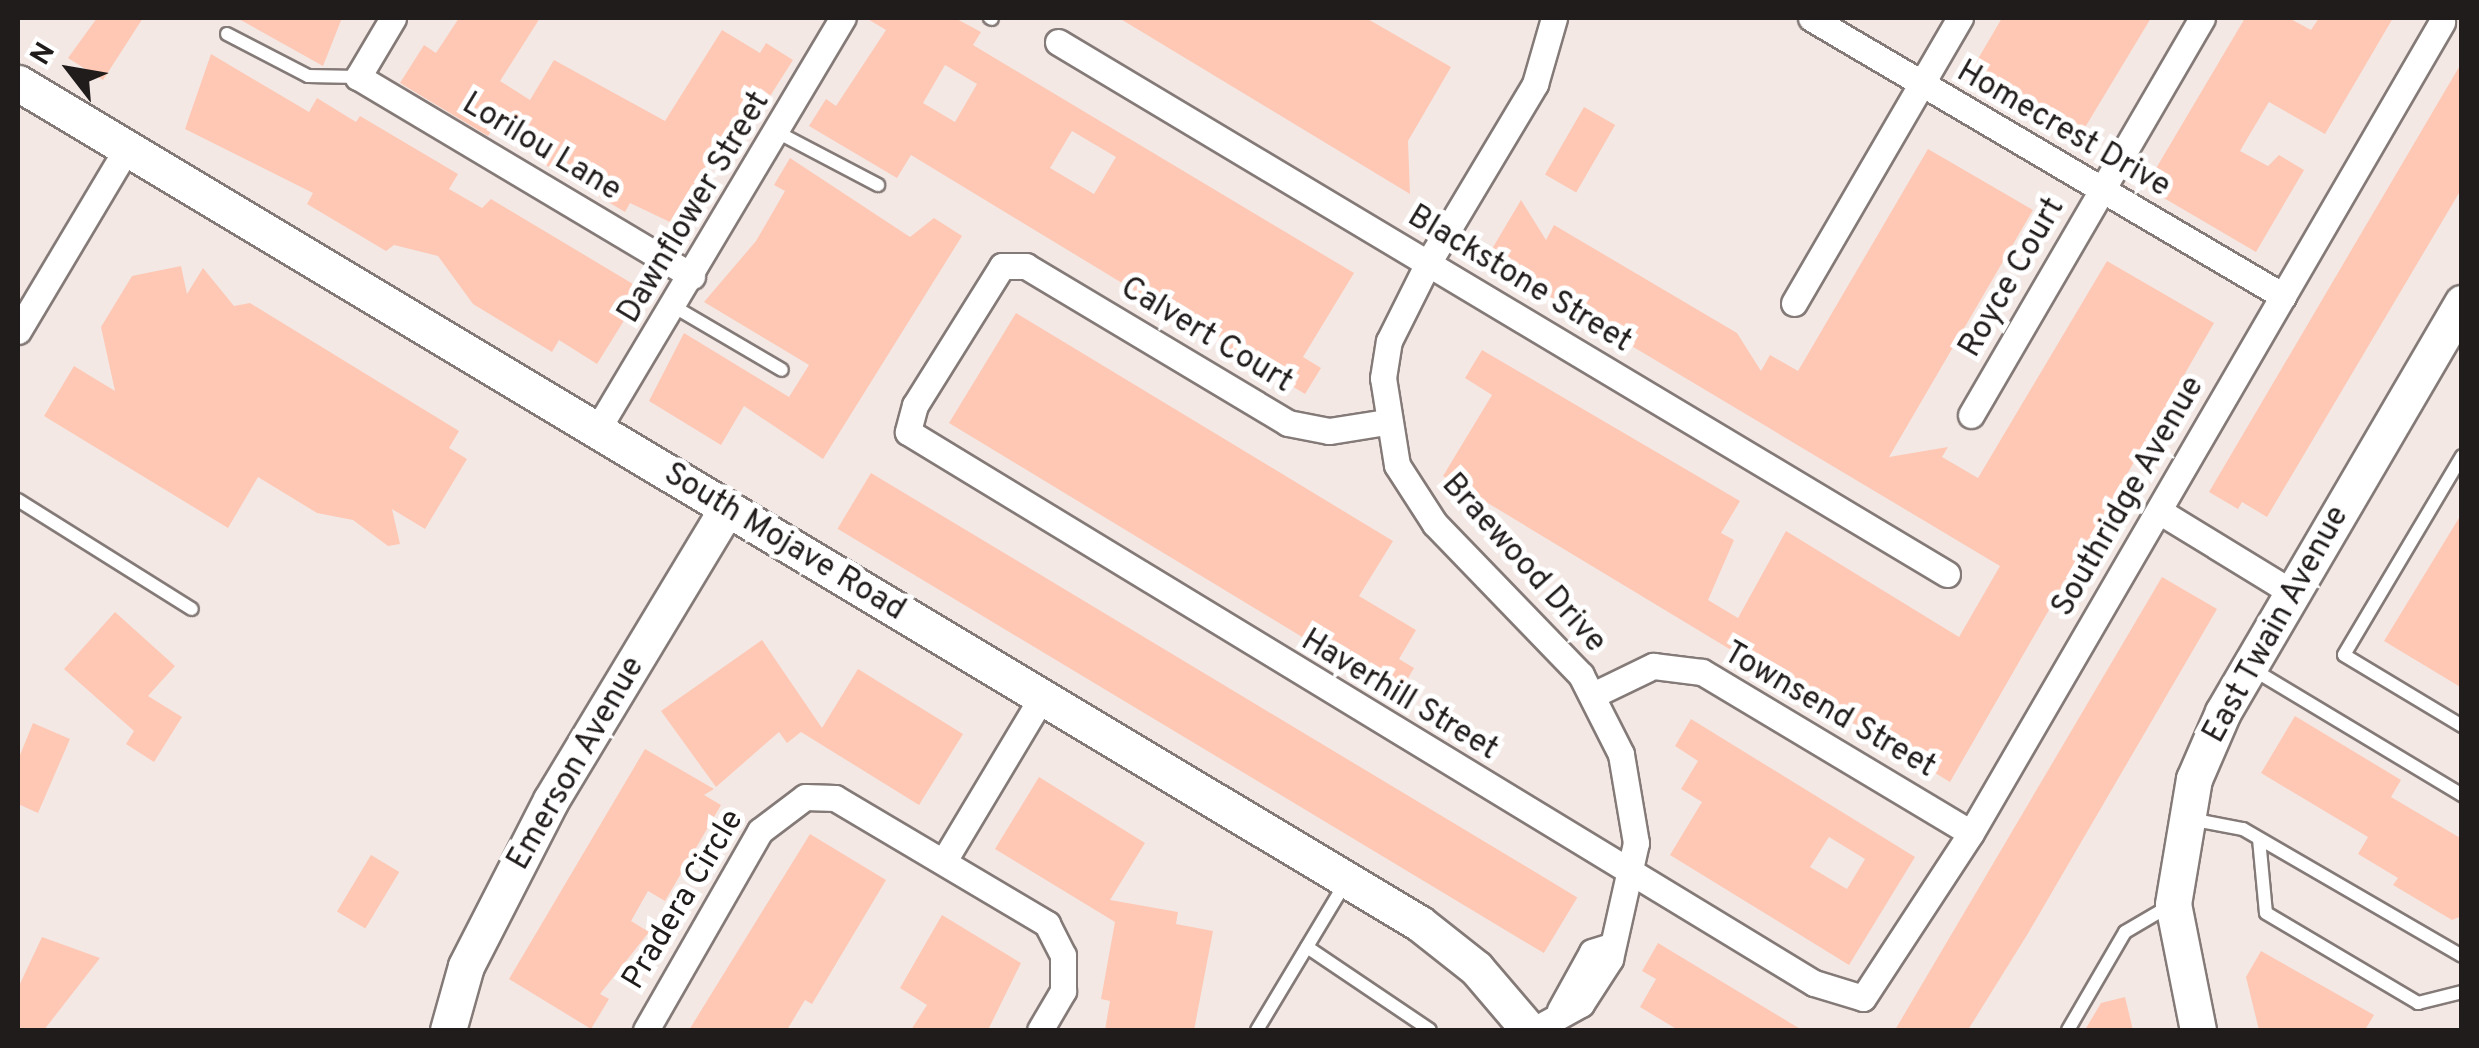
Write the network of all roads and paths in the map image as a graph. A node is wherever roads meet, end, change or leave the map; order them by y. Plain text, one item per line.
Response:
1 (394, 18) edge
2 (843, 18) edge
3 (1554, 18) edge
4 (1811, 18) edge
5 (1960, 18) edge
6 (2202, 18) edge
7 (2442, 22) dead end
8 (227, 34) dead end
9 (1058, 42) dead end
10 (358, 77) junction
11 (18, 83) edge
12 (1921, 85) junction
13 (779, 132) junction
14 (127, 148) junction
15 (878, 186) dead end
16 (2102, 190) junction
17 (1428, 263) junction
18 (692, 276) junction
19 (2283, 296) junction
20 (1794, 302) dead end
21 (2462, 303) edge
22 (673, 306) junction
23 (18, 331) edge
24 (782, 370) dead end
25 (1971, 415) dead end
26 (1386, 422) junction
27 (597, 430) junction
28 (908, 432) joint
29 (2462, 456) edge
30 (18, 500) edge
31 (727, 508) junction
32 (2158, 511) junction
33 (1946, 574) dead end
34 (2294, 593) junction
35 (192, 609) dead end
36 (2249, 667) junction
37 (1594, 695) junction
38 (1042, 696) junction
39 (2462, 726) edge
40 (2462, 795) edge
41 (2182, 818) junction
42 (1971, 832) junction
43 (2260, 838) junction
44 (944, 860) junction
45 (1632, 874) junction
46 (1347, 880) junction
47 (2174, 904) junction
48 (1307, 947) junction
49 (2462, 956) edge
50 (2462, 992) edge
51 (1864, 998) joint
52 (448, 1030) edge
53 (646, 1030) edge
54 (1040, 1030) edge
55 (1257, 1030) edge
56 (1430, 1030) edge
57 (1532, 1030) edge
58 (2068, 1030) edge
59 (2198, 1030) edge

1 - 10 street
2 - 13 street, Dawnflower Street
3 - 17 street, Braewood Drive
4 - 12 street, Homecrest Drive
5 - 12 street
6 - 16 street, Royce Court
7 - 19 street, Southridge Avenue
8 - 10 lane
9 - 17 street, Blackstone Street
10 - 18 street, Lorilou Lane
11 - 14 street, South Mojave Road
12 - 16 street, Homecrest Drive
12 - 20 street
13 - 15 lane
13 - 18 street, Dawnflower Street
14 - 23 street
14 - 27 street, South Mojave Road
16 - 19 street, Homecrest Drive
16 - 25 street, Royce Court
17 - 26 street, Braewood Drive
17 - 33 street, Blackstone Street
18 - 22 street, Dawnflower Street
19 - 32 street, Southridge Avenue
21 - 34 street, East Twain Avenue
22 - 24 lane
22 - 27 street, Dawnflower Street
26 - 28 street, Calvert Court
26 - 37 street, Braewood Drive
27 - 31 street, South Mojave Road
28 - 45 street, Haverhill Street
29 - 39 lane
30 - 35 lane
31 - 38 street, South Mojave Road
31 - 52 street, Emerson Avenue
32 - 34 street
32 - 42 street, Southridge Avenue
34 - 36 street, East Twain Avenue
36 - 40 lane
36 - 41 street, East Twain Avenue
37 - 42 street, Townsend Street
37 - 45 street, Braewood Drive
38 - 44 street
38 - 46 street, South Mojave Road
41 - 43 lane
41 - 47 street, East Twain Avenue
42 - 51 street, Southridge Avenue
43 - 49 lane
43 - 50 lane
44 - 53 street, Pradera Circle
44 - 54 street, Pradera Circle
45 - 51 street, Haverhill Street
45 - 57 street, Braewood Drive
46 - 48 lane
46 - 57 street, South Mojave Road
47 - 58 lane
47 - 59 street, East Twain Avenue
48 - 55 lane
48 - 56 lane

